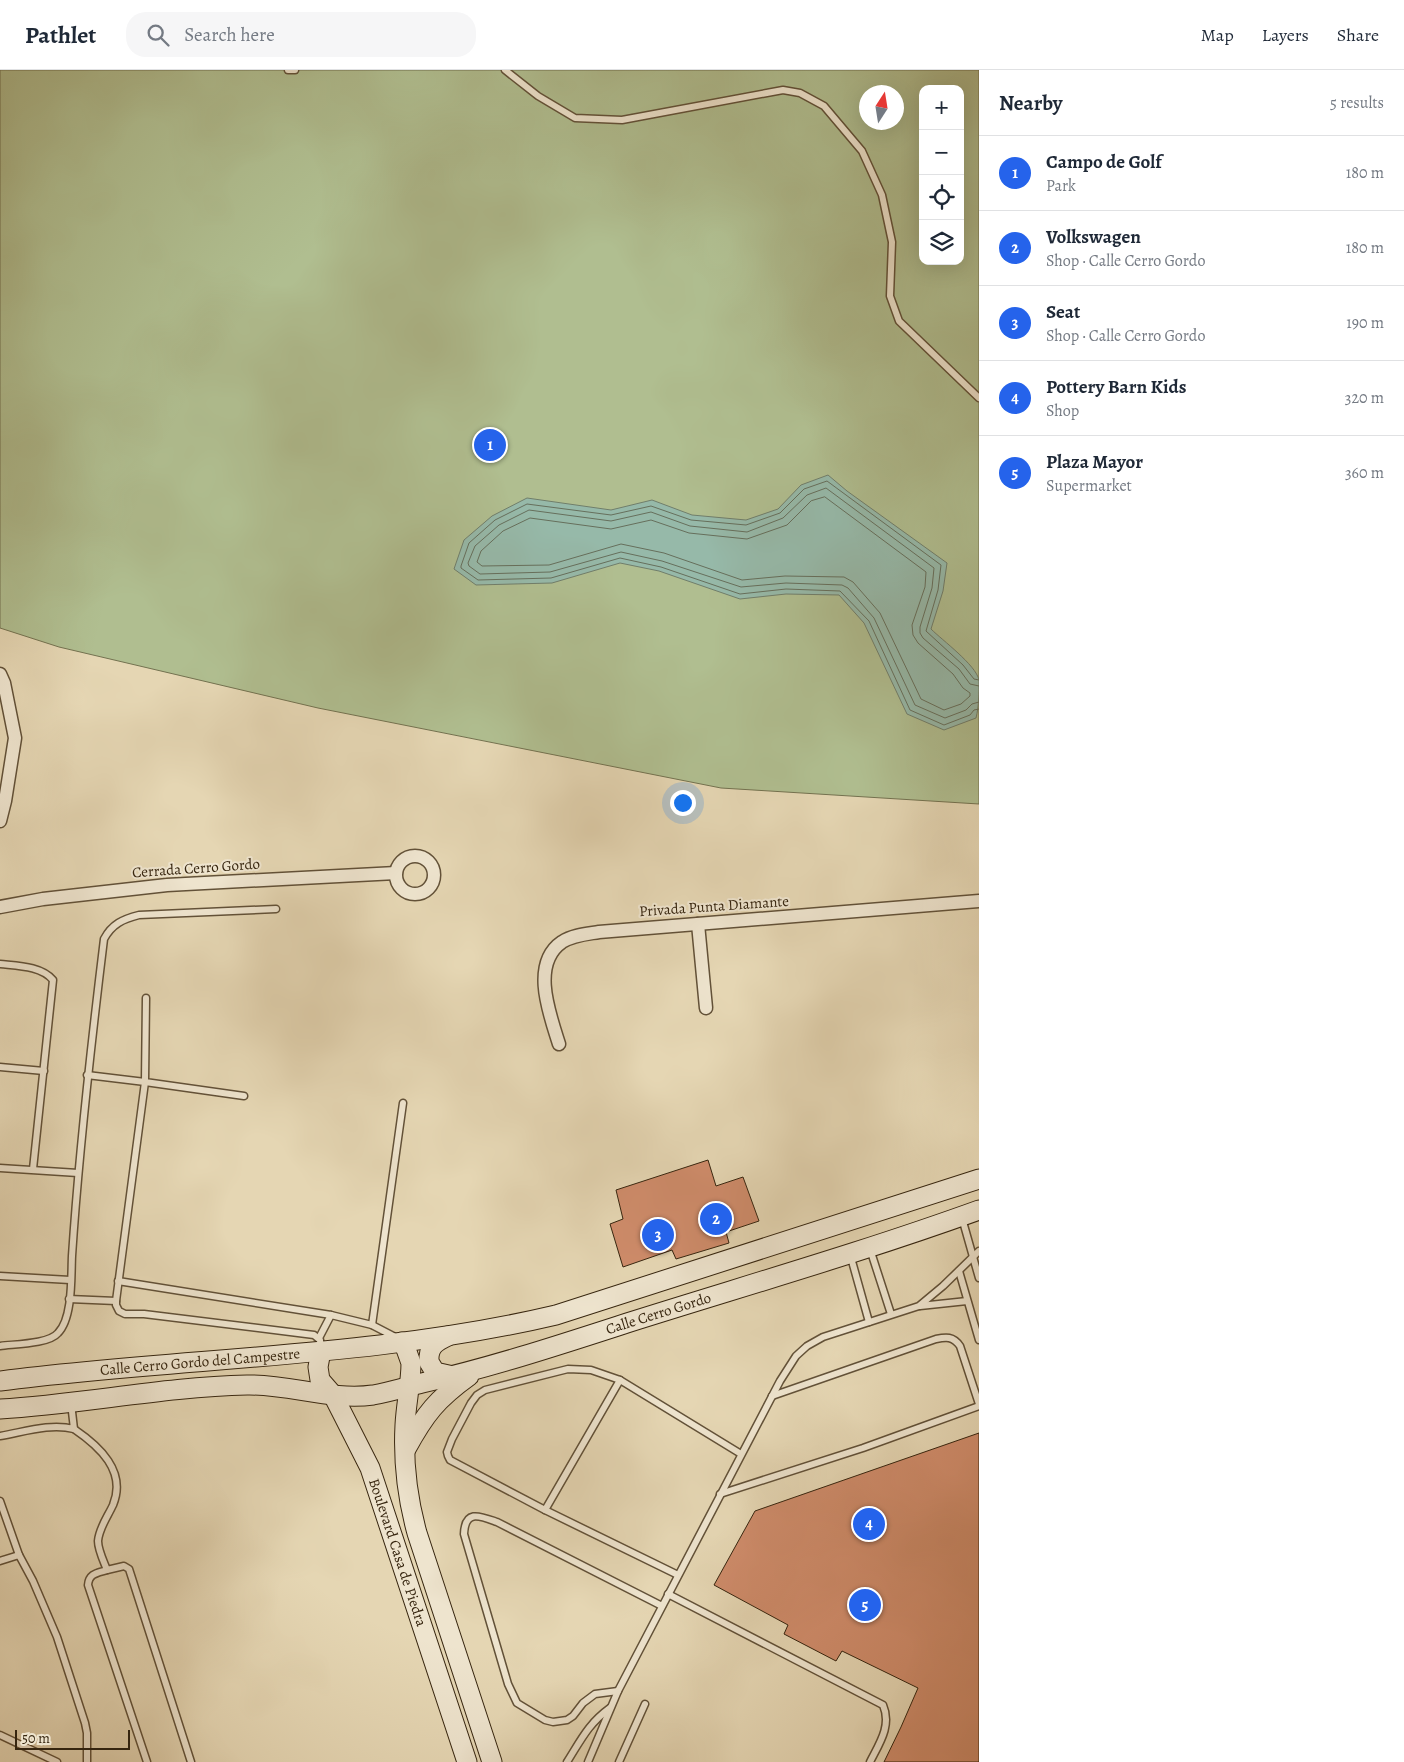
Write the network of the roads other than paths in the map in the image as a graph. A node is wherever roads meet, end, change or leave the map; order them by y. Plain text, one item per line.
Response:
1 (288, 70) edge
2 (296, 70) edge
3 (506, 70) edge
4 (979, 398) edge
5 (0, 674) edge
6 (0, 821) edge
7 (396, 873) dead end
8 (979, 901) edge
9 (0, 906) edge
10 (276, 909) dead end
11 (698, 924) junction
12 (0, 964) edge
13 (146, 998) dead end
14 (706, 1008) dead end
15 (559, 1044) dead end
16 (0, 1067) edge
17 (44, 1071) junction
18 (88, 1075) junction
19 (145, 1082) junction
20 (244, 1096) dead end
21 (403, 1103) dead end
22 (0, 1168) edge
23 (33, 1169) junction
24 (78, 1173) junction
25 (979, 1179) edge
26 (970, 1213) edge
27 (870, 1247) junction
28 (979, 1251) edge
29 (850, 1253) junction
30 (972, 1257) junction
31 (959, 1271) junction
32 (0, 1276) edge
33 (979, 1278) edge
34 (70, 1280) junction
35 (118, 1281) junction
36 (69, 1299) junction
37 (116, 1301) junction
38 (967, 1301) junction
39 (919, 1306) junction
40 (892, 1314) junction
41 (331, 1315) junction
42 (869, 1322) junction
43 (372, 1325) junction
44 (449, 1336) junction
45 (979, 1340) edge
46 (402, 1342) junction
47 (320, 1344) junction
48 (0, 1346) edge
49 (475, 1371) junction
50 (453, 1376) junction
51 (620, 1380) junction
52 (0, 1381) edge
53 (408, 1386) junction
54 (333, 1395) junction
55 (772, 1396) junction
56 (71, 1402) junction
57 (979, 1405) edge
58 (0, 1409) edge
59 (74, 1429) junction
60 (0, 1436) edge
61 (404, 1452) junction
62 (742, 1454) junction
63 (720, 1494) junction
64 (0, 1501) edge
65 (545, 1510) junction
66 (19, 1555) junction
67 (0, 1561) edge
68 (107, 1570) junction
69 (678, 1575) junction
70 (668, 1594) junction
71 (662, 1606) junction
72 (618, 1691) junction
73 (645, 1704) dead end
74 (611, 1708) junction
75 (0, 1736) edge
76 (57, 1762) edge
77 (88, 1762) edge
78 (148, 1762) edge
79 (191, 1762) edge
80 (467, 1762) edge
81 (492, 1762) edge
82 (567, 1762) edge
83 (588, 1762) edge
84 (619, 1762) edge
85 (870, 1762) edge

1 - 2 lane
3 - 4 lane
5 - 6 street
7 - 9 street, Cerrada Cerro Gordo
8 - 11 street, Privada Punta Diamante
10 - 18 lane
11 - 14 street
11 - 15 street, Privada Punta Diamante
12 - 17 lane
13 - 19 lane
16 - 17 lane
17 - 23 lane
18 - 19 lane
18 - 24 lane
19 - 20 lane
19 - 35 lane
21 - 43 lane
22 - 23 lane
23 - 24 lane
24 - 34 lane
25 - 44 main road, Calle Cerro Gordo
26 - 27 main road, Calle Cerro Gordo
26 - 30 lane
27 - 29 main road, Calle Cerro Gordo
27 - 40 lane
28 - 30 lane
29 - 42 lane
29 - 49 main road, Calle Cerro Gordo
30 - 31 lane
30 - 33 lane
31 - 38 lane
31 - 39 lane
32 - 34 lane
34 - 36 lane
35 - 37 lane
35 - 41 lane
36 - 37 lane
36 - 48 lane
37 - 47 lane
38 - 39 lane
38 - 45 lane
39 - 40 lane
40 - 42 lane
41 - 43 lane
41 - 47 lane
42 - 55 lane
43 - 46 lane
44 - 46 main road, Calle Cerro Gordo
44 - 50 main road
46 - 47 main road, Calle Cerro Gordo del Campestre
46 - 53 main road, Boulevard Casa de Piedra
47 - 52 main road, Calle Cerro Gordo del Campestre
47 - 54 main road, Boulevard Casa de Piedra
49 - 50 main road, Calle Cerro Gordo
49 - 61 main road
50 - 53 main road, Calle Cerro Gordo
51 - 62 lane
51 - 65 lane
51 - 65 lane
53 - 54 main road, Calle Cerro Gordo
53 - 61 main road, Boulevard Casa de Piedra
54 - 56 main road, Calle Cerro Gordo del Campestre
54 - 80 main road, Boulevard Casa de Piedra
55 - 57 lane
55 - 62 lane
56 - 58 main road, Calle Cerro Gordo del Campestre
56 - 59 lane
57 - 63 lane
59 - 60 lane
59 - 68 lane
61 - 81 main road, Boulevard Casa de Piedra
62 - 63 lane
63 - 69 lane
64 - 66 lane
65 - 69 lane
66 - 67 lane
66 - 77 lane
68 - 78 lane
68 - 79 lane
69 - 70 lane
70 - 71 lane
70 - 85 lane
71 - 72 lane
71 - 72 lane
72 - 74 lane
73 - 84 lane
74 - 82 lane
74 - 83 lane
75 - 76 lane

